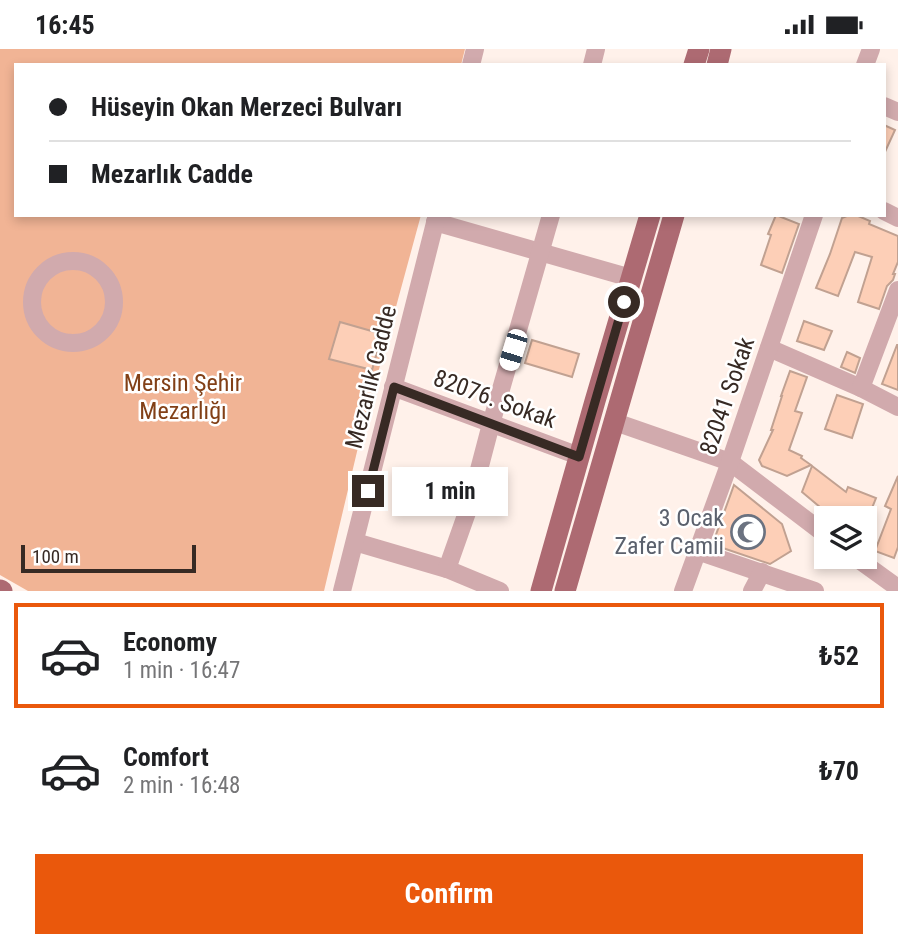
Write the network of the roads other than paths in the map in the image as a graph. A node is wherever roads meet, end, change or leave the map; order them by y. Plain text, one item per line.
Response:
1 (550, 217) edge
2 (649, 217) edge
3 (673, 217) edge
4 (813, 217) edge
5 (436, 219) edge
6 (542, 251) junction
7 (631, 278) junction
8 (898, 290) edge
9 (60, 342) joint
10 (769, 348) junction
11 (394, 387) junction
12 (861, 388) junction
13 (898, 407) edge
14 (615, 422) junction
15 (491, 424) junction
16 (579, 457) junction
17 (730, 462) junction
18 (814, 526) edge
19 (355, 542) junction
20 (697, 551) junction
21 (447, 569) junction
22 (872, 569) edge
23 (762, 572) junction
24 (894, 584) edge
25 (342, 591) edge
26 (500, 591) edge
27 (541, 591) edge
28 (565, 591) edge
29 (683, 591) edge
30 (752, 591) edge
31 (815, 591) edge

1 - 6 street
2 - 7 main road
3 - 14 main road
4 - 10 street, 82041 Sokak
5 - 6 street
5 - 11 street, Mezarlık Cadde
6 - 7 street
6 - 15 street
7 - 16 main road
8 - 12 street
9 - 9 street
10 - 12 street
10 - 17 street, 82041 Sokak
11 - 15 street, 82076. Sokak
11 - 19 street, Mezarlık Cadde
12 - 13 street
14 - 17 street
14 - 28 main road
15 - 16 street, 82076. Sokak
15 - 21 street
16 - 27 main road
17 - 18 street
17 - 20 street, 82041 Sokak
19 - 21 street
19 - 25 street, Mezarlık Cadde
20 - 23 street
20 - 29 street, 82041 Sokak
21 - 26 street
22 - 24 street
23 - 30 street
23 - 31 street

